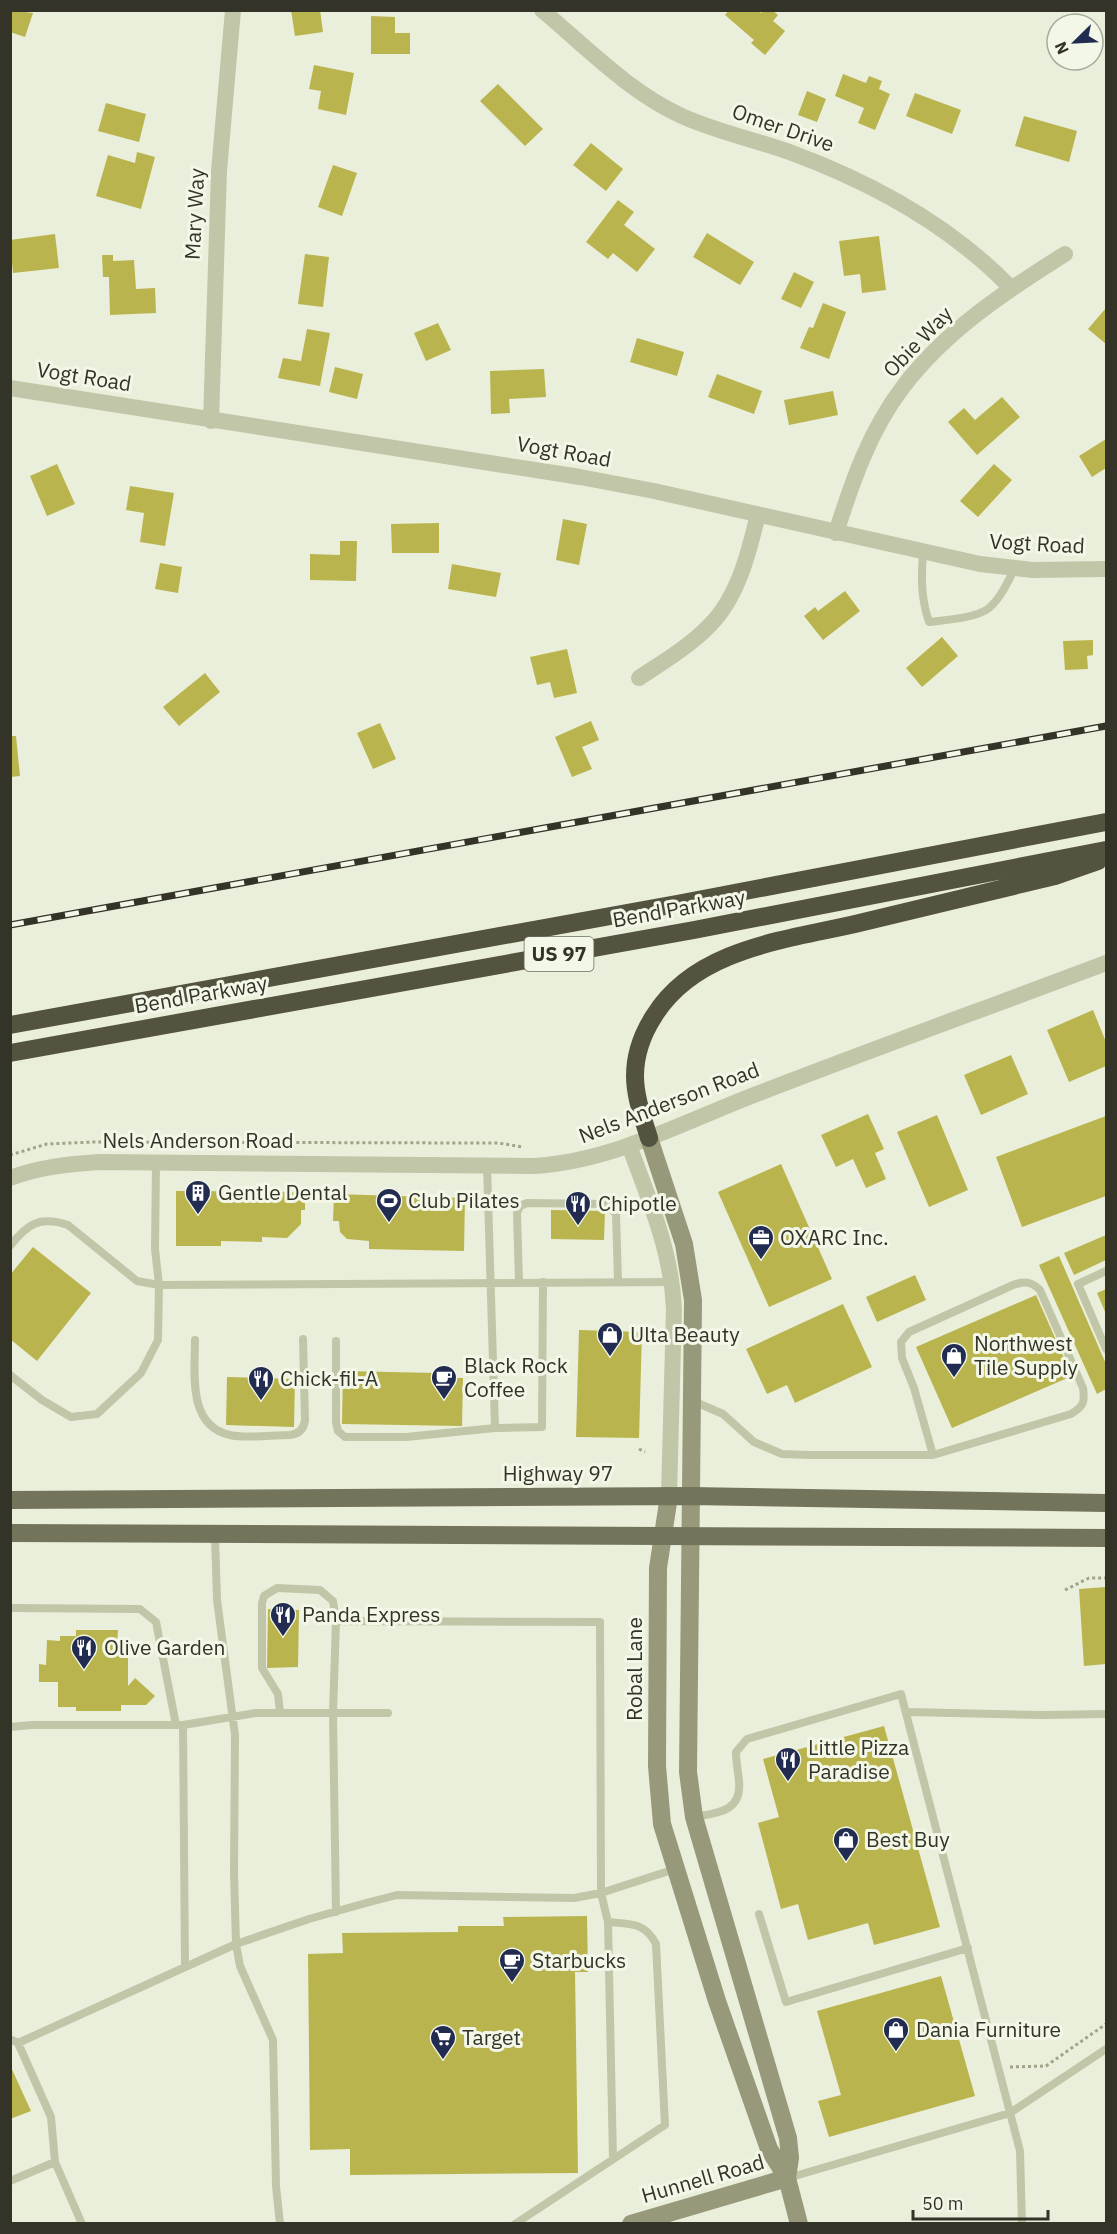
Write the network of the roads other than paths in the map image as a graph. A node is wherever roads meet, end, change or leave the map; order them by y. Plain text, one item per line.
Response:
1 (232, 10) edge
2 (542, 10) edge
3 (1065, 254) dead end
4 (1011, 288) junction
5 (10, 388) edge
6 (211, 421) junction
7 (758, 514) junction
8 (836, 533) junction
9 (923, 553) junction
10 (1015, 568) junction
11 (1107, 569) edge
12 (639, 678) dead end
13 (1107, 822) edge
14 (1107, 850) edge
15 (1107, 858) edge
16 (1107, 963) edge
17 (10, 1025) edge
18 (10, 1053) edge
19 (649, 1138) junction
20 (629, 1145) junction
21 (156, 1163) junction
22 (487, 1165) junction
23 (10, 1178) edge
24 (10, 1246) edge
25 (1107, 1271) edge
26 (490, 1282) junction
27 (519, 1282) junction
28 (543, 1282) junction
29 (618, 1282) junction
30 (673, 1282) junction
31 (159, 1284) junction
32 (303, 1339) dead end
33 (195, 1340) dead end
34 (336, 1341) dead end
35 (1107, 1349) edge
36 (10, 1374) edge
37 (692, 1401) junction
38 (495, 1428) junction
39 (933, 1455) junction
40 (669, 1496) junction
41 (691, 1496) junction
42 (10, 1500) edge
43 (1107, 1503) edge
44 (10, 1533) edge
45 (215, 1536) junction
46 (690, 1536) junction
47 (663, 1537) junction
48 (1107, 1538) edge
49 (10, 1608) edge
50 (336, 1621) junction
51 (906, 1712) junction
52 (280, 1713) junction
53 (388, 1713) dead end
54 (333, 1714) junction
55 (1107, 1714) edge
56 (233, 1719) junction
57 (179, 1725) junction
58 (10, 1727) edge
59 (694, 1816) junction
60 (675, 1869) junction
61 (601, 1893) junction
62 (336, 1912) junction
63 (759, 1914) dead end
64 (608, 1922) junction
65 (236, 1944) junction
66 (968, 1948) junction
67 (185, 1967) junction
68 (14, 2041) edge
69 (1107, 2049) edge
70 (1010, 2113) junction
71 (613, 2159) junction
72 (55, 2162) junction
73 (787, 2178) junction
74 (10, 2181) edge
75 (82, 2223) edge
76 (280, 2223) edge
77 (515, 2223) edge
78 (631, 2223) edge
79 (799, 2223) edge
80 (1022, 2223) edge

1 - 6 street, Mary Way
2 - 4 street, Omer Drive
3 - 4 street, Obie Way
4 - 8 street, Obie Way
5 - 6 street, Vogt Road
6 - 7 street, Vogt Road
7 - 8 street, Vogt Road
7 - 12 street
8 - 9 street, Vogt Road
9 - 10 street, Vogt Road
9 - 10 lane
10 - 11 street, Vogt Road
13 - 17 highway, Bend Parkway / US 97
14 - 18 highway, Bend Parkway / US 97
15 - 19 highway
16 - 19 street, Nels Anderson Road
19 - 20 street, Nels Anderson Road
19 - 37 main road, Robal Lane
20 - 22 street, Nels Anderson Road
20 - 30 street, Robal Lane
21 - 22 street, Nels Anderson Road
21 - 23 street, Nels Anderson Road
21 - 31 lane
22 - 26 lane
24 - 31 lane
25 - 35 lane
26 - 27 lane
26 - 31 lane
26 - 38 lane
27 - 28 lane
27 - 29 lane
28 - 29 lane
28 - 38 lane
29 - 30 lane
30 - 40 street, Robal Lane
31 - 36 lane
32 - 33 lane
34 - 38 lane
37 - 39 lane
37 - 41 main road, Robal Lane
39 - 39 lane
40 - 41 main road, Highway 97
40 - 42 main road, Highway 97
40 - 47 main road, Robal Lane
41 - 43 main road, Highway 97
41 - 46 main road, Robal Lane
44 - 45 main road
45 - 47 main road
45 - 56 lane
46 - 47 main road
46 - 48 main road
46 - 59 main road, Robal Lane
47 - 60 main road, Robal Lane
49 - 57 lane
50 - 52 lane
50 - 54 lane
50 - 61 lane
51 - 55 lane
51 - 59 lane
51 - 66 lane
52 - 54 lane
52 - 56 lane
53 - 54 lane
54 - 62 lane
56 - 57 lane
56 - 65 lane
57 - 58 lane
57 - 67 lane
59 - 73 main road, Robal Lane
60 - 61 lane
60 - 73 main road, Robal Lane
61 - 62 lane
61 - 64 lane
62 - 65 lane
63 - 66 lane
64 - 71 lane
64 - 71 lane
65 - 67 lane
65 - 76 lane
66 - 70 lane
67 - 68 lane
68 - 72 lane
69 - 70 lane
70 - 73 lane
70 - 80 lane
71 - 77 lane
72 - 74 lane
72 - 75 lane
73 - 78 main road, Hunnell Road
73 - 79 main road, Robal Lane

